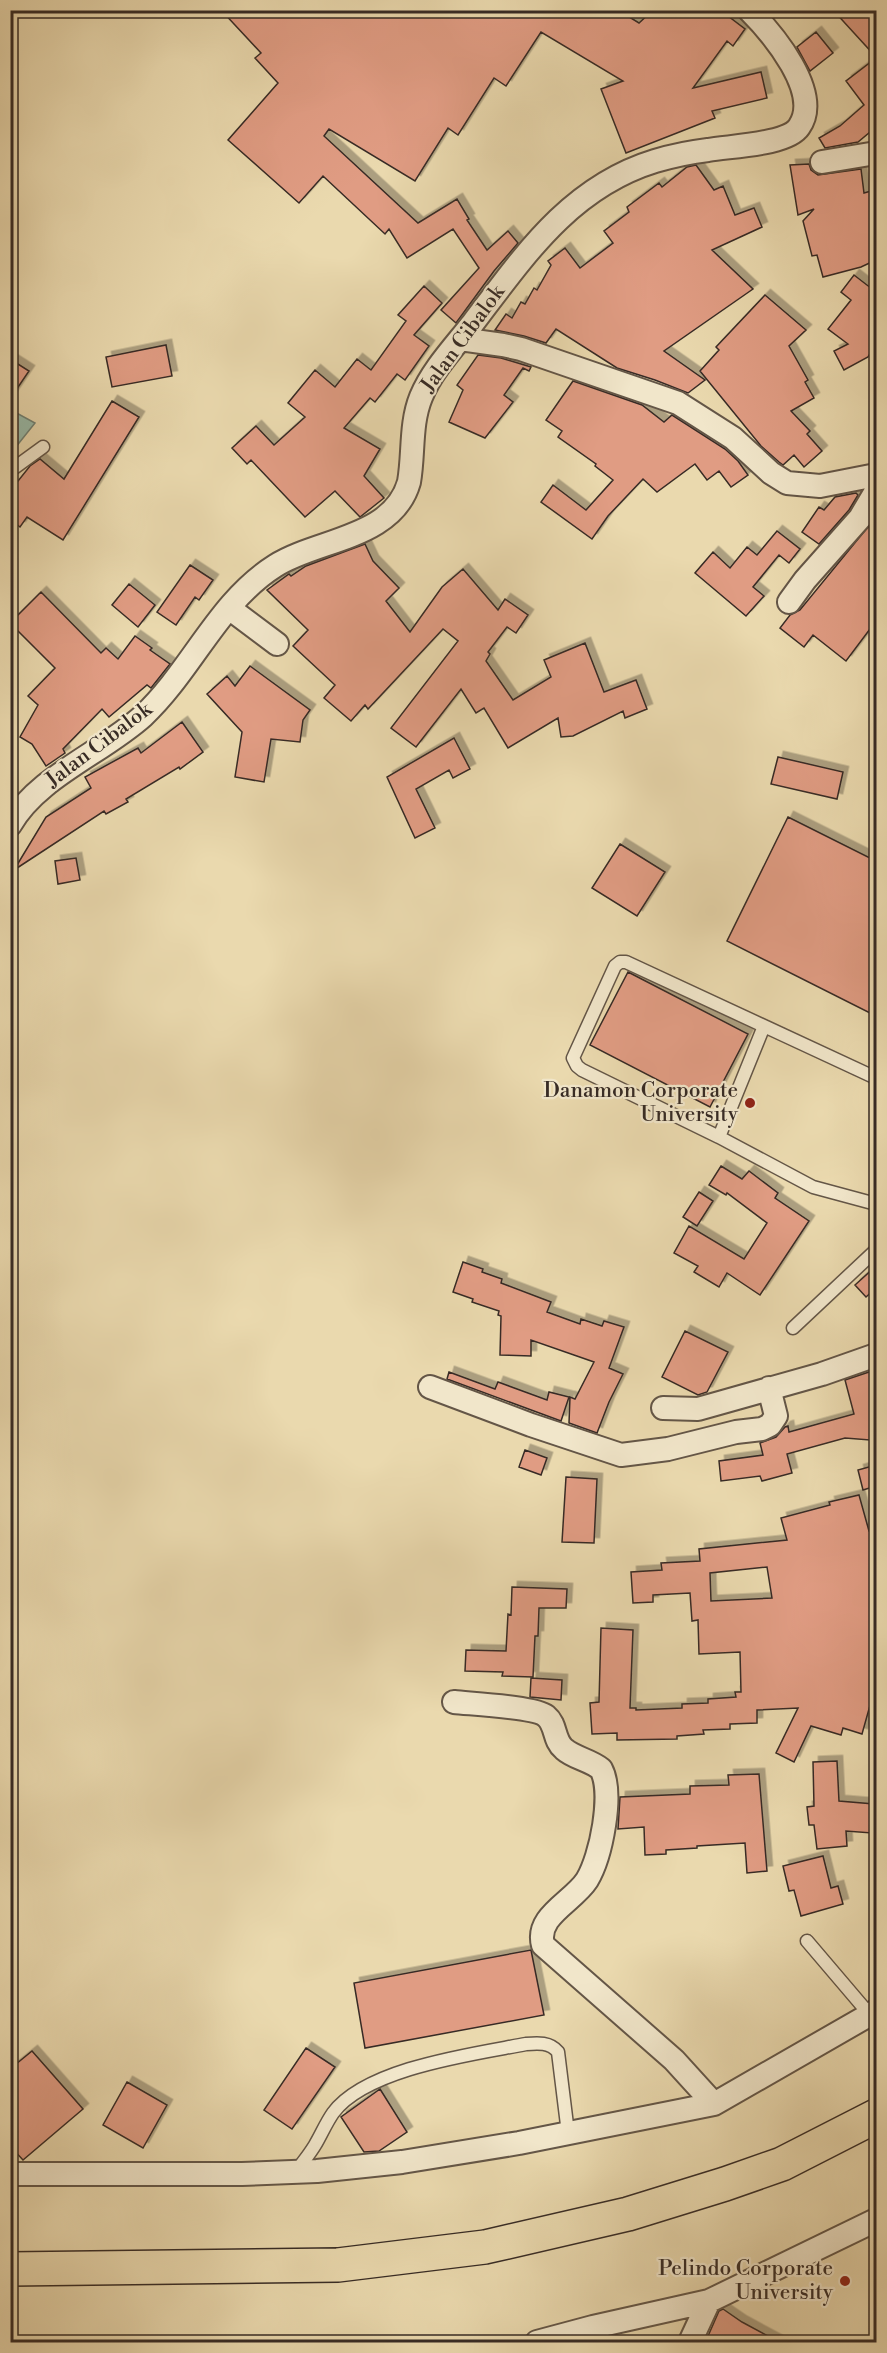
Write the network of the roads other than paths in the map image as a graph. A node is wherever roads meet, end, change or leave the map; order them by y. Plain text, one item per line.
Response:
1 (748, 10) edge
2 (876, 153) edge
3 (822, 162) dead end
4 (460, 339) junction
5 (43, 447) dead end
6 (10, 471) edge
7 (876, 475) edge
8 (876, 491) edge
9 (789, 602) dead end
10 (229, 608) junction
11 (277, 644) dead end
12 (10, 825) edge
13 (764, 1026) junction
14 (876, 1078) edge
15 (719, 1137) junction
16 (876, 1204) edge
17 (876, 1250) edge
18 (793, 1328) dead end
19 (876, 1355) edge
20 (430, 1387) dead end
21 (770, 1388) junction
22 (663, 1408) dead end
23 (454, 1702) dead end
24 (807, 1941) dead end
25 (873, 2013) edge
26 (714, 2104) junction
27 (876, 2116) edge
28 (568, 2133) junction
29 (296, 2172) junction
30 (10, 2174) edge
31 (876, 2220) edge
32 (10, 2269) edge
33 (709, 2301) junction
34 (593, 2335) edge
35 (567, 2338) edge
36 (537, 2343) edge
37 (690, 2343) edge

1 - 4 street, Jalan Cibalok
2 - 3 street
4 - 7 street
4 - 10 street, Jalan Cibalok
5 - 6 lane
8 - 9 street
10 - 11 street
10 - 12 street, Jalan Cibalok
13 - 14 lane
13 - 15 lane
13 - 15 lane
15 - 16 lane
17 - 18 lane
19 - 21 street
20 - 21 street
21 - 22 street
23 - 26 street
24 - 25 lane
25 - 26 street
26 - 28 street
27 - 32 highway
28 - 29 street
28 - 29 lane
29 - 30 street
31 - 33 street
33 - 34 street
33 - 37 street
34 - 35 street
35 - 36 street

